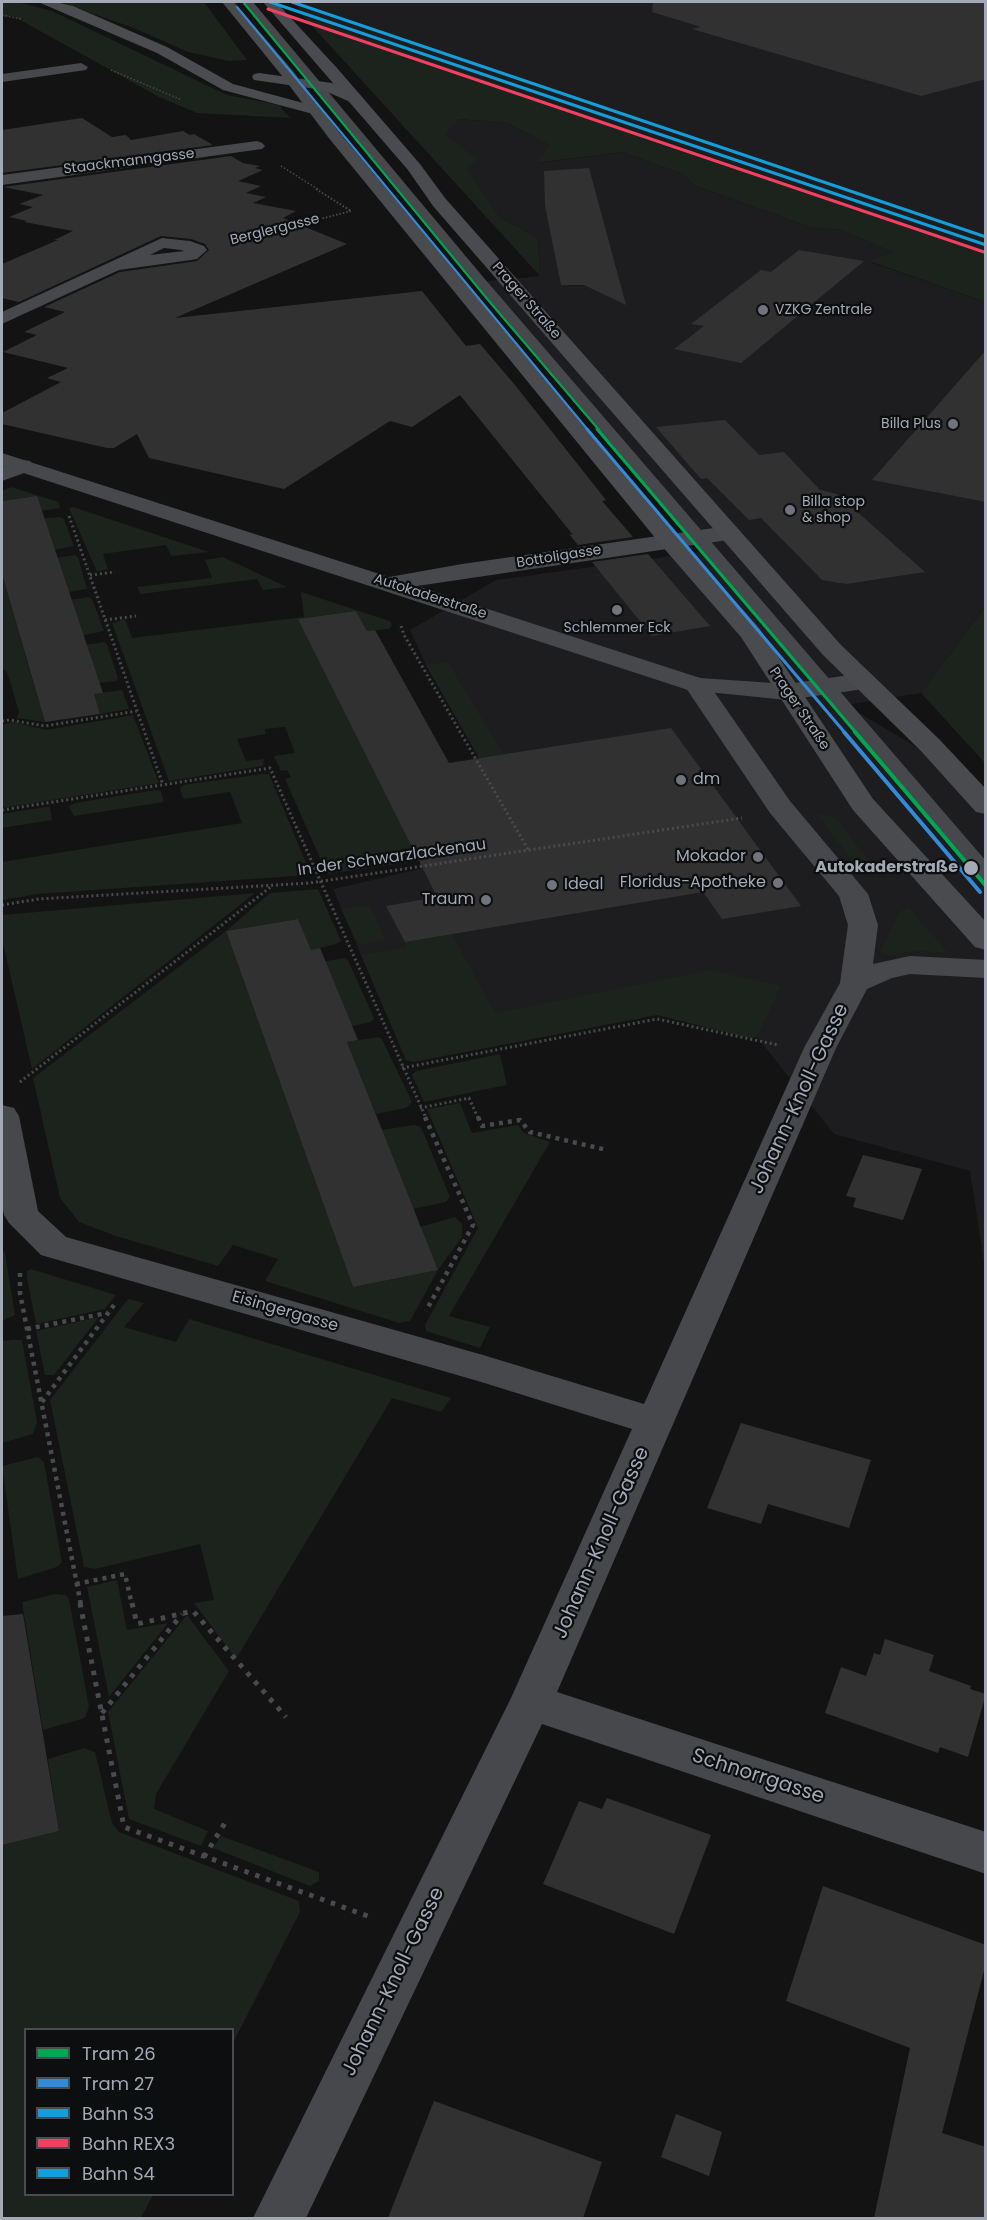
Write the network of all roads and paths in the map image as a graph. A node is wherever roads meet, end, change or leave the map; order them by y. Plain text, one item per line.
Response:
1 (44, 2) edge
2 (228, 2) edge
3 (248, 2) edge
4 (268, 2) edge
5 (162, 50) junction
6 (81, 67) joint
7 (208, 67) junction
8 (332, 71) junction
9 (2, 78) edge
10 (307, 84) junction
11 (357, 101) junction
12 (187, 103) dead end
13 (313, 110) junction
14 (256, 146) joint
15 (2, 180) edge
16 (351, 211) junction
17 (358, 215) dead end
18 (198, 250) joint
19 (2, 319) edge
20 (8, 466) edge
21 (67, 511) dead end
22 (698, 536) junction
23 (114, 572) dead end
24 (90, 575) junction
25 (391, 584) junction
26 (136, 616) dead end
27 (105, 620) junction
28 (864, 681) junction
29 (697, 685) junction
30 (826, 686) junction
31 (787, 692) junction
32 (137, 711) junction
33 (2, 722) edge
34 (163, 785) junction
35 (986, 806) edge
36 (2, 810) edge
37 (784, 812) junction
38 (529, 851) junction
39 (986, 875) edge
40 (322, 882) junction
41 (273, 885) junction
42 (2, 905) edge
43 (986, 941) edge
44 (986, 969) edge
45 (855, 983) junction
46 (817, 1054) junction
47 (402, 1068) junction
48 (6, 1102) edge
49 (420, 1108) junction
50 (607, 1150) dead end
51 (21, 1215) junction
52 (139, 1270) junction
53 (108, 1313) junction
54 (27, 1329) junction
55 (405, 1347) junction
56 (41, 1403) junction
57 (655, 1422) junction
58 (76, 1584) junction
59 (183, 1613) junction
60 (531, 1702) junction
61 (102, 1713) junction
62 (286, 1717) dead end
63 (228, 1818) dead end
64 (986, 1852) edge
65 (204, 1857) junction
66 (418, 1934) junction
67 (279, 2218) edge

1 - 5 main road
2 - 10 main road, Prager Straße
3 - 10 lane
4 - 8 main road, Prager Straße
5 - 7 main road
5 - 7 main road
6 - 9 street
6 - 12 path
7 - 10 main road
7 - 10 main road
7 - 13 main road
8 - 10 main road
8 - 11 main road, Prager Straße
10 - 11 main road
10 - 13 main road, Prager Straße
10 - 22 lane
11 - 22 main road, Prager Straße
13 - 22 main road, Prager Straße
14 - 15 street, Staackmanngasse
14 - 16 path
16 - 17 path
16 - 18 path, Berglergasse
18 - 19 street
20 - 25 street, Autokaderstraße
21 - 24 path
22 - 25 street, Bottoligasse
22 - 28 main road, Prager Straße
22 - 30 lane
22 - 31 main road, Prager Straße
23 - 24 path
24 - 27 path
25 - 29 street, Autokaderstraße
25 - 38 path
26 - 27 path
27 - 32 path
28 - 30 street, Autokaderstraße
28 - 35 main road, Prager Straße
29 - 31 street, Autokaderstraße
29 - 37 street
30 - 31 street, Autokaderstraße
30 - 39 lane
31 - 43 main road, Prager Straße
32 - 33 path
32 - 34 path
34 - 36 path
34 - 40 path
37 - 38 path, In der Schwarzlackenau
37 - 45 street
38 - 40 path, In der Schwarzlackenau
40 - 41 path, In der Schwarzlackenau
40 - 47 path
41 - 42 path, In der Schwarzlackenau
41 - 48 path
44 - 45 street, Johann-Knoll-Gasse
45 - 46 street, Johann-Knoll-Gasse
46 - 47 path
46 - 57 street, Johann-Knoll-Gasse
47 - 49 path
48 - 51 street
49 - 50 path
49 - 55 path
51 - 52 street, Eisingergasse
51 - 54 path
52 - 53 path
52 - 55 street, Eisingergasse
53 - 54 path
53 - 56 path
54 - 56 path
55 - 57 street, Eisingergasse
56 - 58 path
57 - 60 street, Johann-Knoll-Gasse
58 - 59 path
58 - 61 path
59 - 61 path
59 - 62 path
60 - 64 street, Schnorrgasse
60 - 66 street, Johann-Knoll-Gasse
61 - 65 path
63 - 65 path
65 - 66 path
66 - 67 street, Johann-Knoll-Gasse

